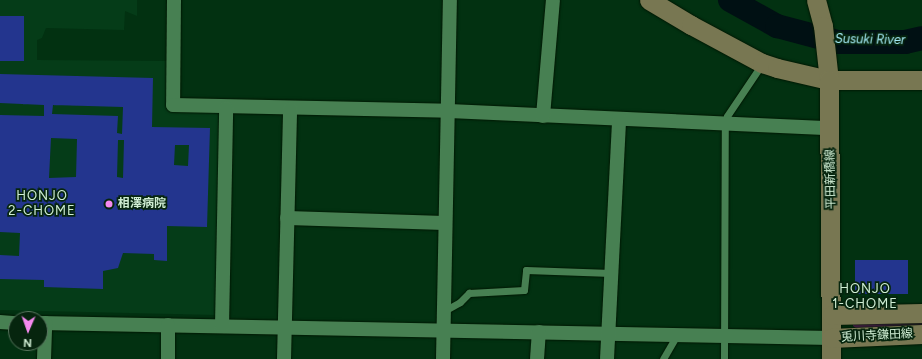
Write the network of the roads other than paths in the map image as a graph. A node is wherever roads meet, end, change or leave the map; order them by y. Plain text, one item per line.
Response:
1 (174, 0) edge
2 (450, 0) edge
3 (553, 0) edge
4 (649, 0) edge
5 (816, 0) edge
6 (762, 63) junction
7 (829, 75) junction
8 (922, 80) edge
9 (226, 108) junction
10 (290, 109) junction
11 (449, 111) junction
12 (543, 116) junction
13 (619, 119) junction
14 (725, 124) junction
15 (830, 128) junction
16 (287, 218) junction
17 (445, 223) junction
18 (611, 273) junction
19 (444, 311) junction
20 (922, 313) edge
21 (832, 315) junction
22 (48, 323) edge
23 (168, 325) junction
24 (222, 326) junction
25 (284, 327) junction
26 (444, 330) junction
27 (539, 332) junction
28 (608, 334) junction
29 (922, 334) edge
30 (677, 335) junction
31 (724, 335) junction
32 (831, 338) junction
33 (168, 359) edge
34 (284, 359) edge
35 (443, 359) edge
36 (537, 359) edge
37 (607, 359) edge
38 (663, 359) edge
39 (724, 359) edge
40 (831, 359) edge

1 - 9 street
2 - 11 street
3 - 12 street
4 - 6 main road
5 - 7 main road, 平田新橋線
6 - 7 main road
6 - 14 lane
7 - 8 main road
7 - 15 main road, 平田新橋線
9 - 10 street
9 - 24 street
10 - 11 street
10 - 16 street
11 - 12 street
11 - 17 street
12 - 13 street
13 - 14 street
13 - 18 street
14 - 15 street
14 - 31 lane
15 - 21 main road, 平田新橋線
16 - 17 street
16 - 25 street
17 - 19 street
18 - 19 lane
18 - 28 street
19 - 26 street
20 - 21 main road, 兎川寺鎌田線
21 - 32 main road, 平田新橋線
22 - 23 street
23 - 24 street
23 - 33 street
24 - 25 street
25 - 26 street
25 - 34 street
26 - 27 street
26 - 35 street
27 - 28 street
27 - 36 street
28 - 30 street
28 - 37 street
29 - 32 main road, 兎川寺鎌田線
30 - 31 street
30 - 38 lane
31 - 32 street
31 - 39 lane
32 - 40 main road, 平田新橋線

